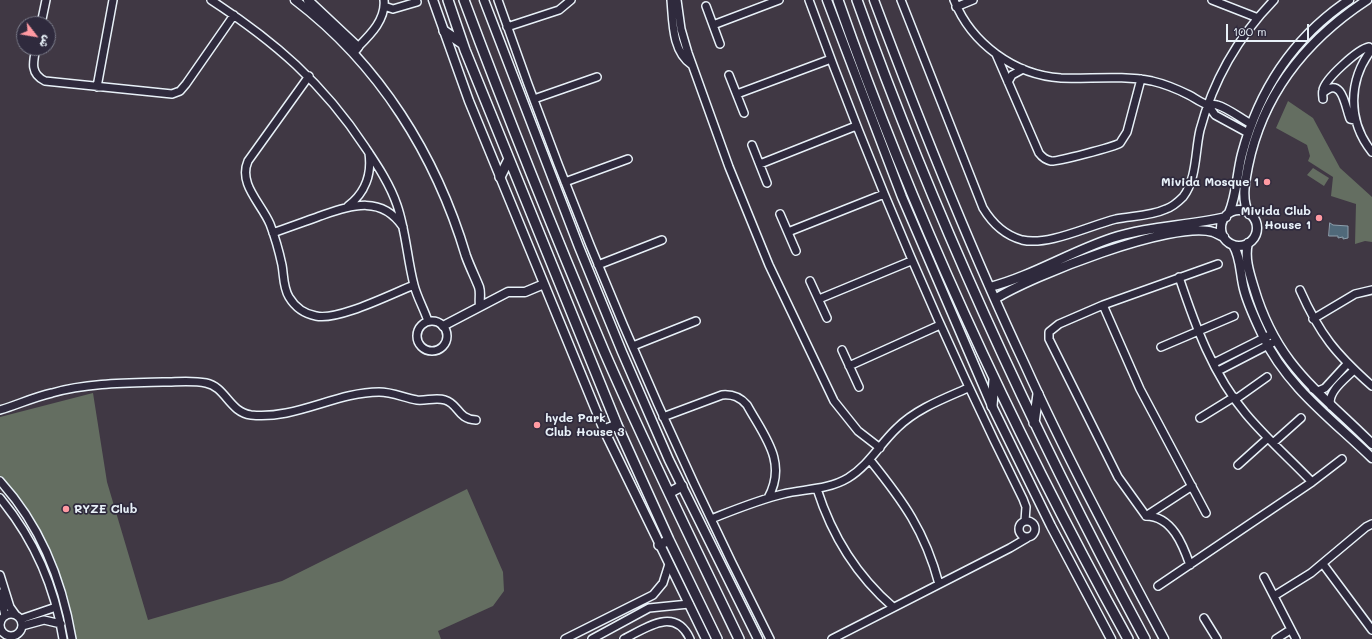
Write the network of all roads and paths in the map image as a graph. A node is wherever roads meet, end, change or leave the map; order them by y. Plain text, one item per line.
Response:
1 (46, 0) edge
2 (113, 0) edge
3 (211, 0) edge
4 (295, 0) edge
5 (308, 0) edge
6 (434, 0) edge
7 (448, 0) edge
8 (464, 0) edge
9 (484, 0) edge
10 (498, 0) edge
11 (571, 0) edge
12 (779, 0) edge
13 (809, 0) edge
14 (826, 0) edge
15 (838, 0) edge
16 (857, 0) edge
17 (874, 0) edge
18 (902, 0) edge
19 (973, 0) edge
20 (1212, 0) edge
21 (1274, 0) edge
22 (1349, 0) edge
23 (1367, 0) edge
24 (674, 1) edge
25 (417, 2) dead end
26 (384, 3) edge
27 (955, 3) edge
28 (706, 6) dead end
29 (234, 15) junction
30 (43, 16) edge
31 (1258, 18) junction
32 (713, 25) junction
33 (507, 27) junction
34 (444, 31) junction
35 (463, 44) junction
36 (720, 44) dead end
37 (356, 49) junction
38 (1372, 49) edge
39 (996, 54) junction
40 (35, 56) edge
41 (831, 59) junction
42 (1023, 69) junction
43 (729, 75) dead end
44 (309, 76) junction
45 (597, 77) dead end
46 (1141, 79) junction
47 (1008, 82) junction
48 (96, 87) junction
49 (737, 94) junction
50 (534, 100) junction
51 (1208, 105) junction
52 (744, 113) dead end
53 (1355, 120) junction
54 (1251, 124) junction
55 (856, 126) junction
56 (1248, 133) junction
57 (752, 145) dead end
58 (369, 152) junction
59 (1372, 152) edge
60 (509, 159) junction
61 (628, 159) dead end
62 (760, 164) junction
63 (500, 177) junction
64 (565, 182) junction
65 (767, 183) dead end
66 (538, 190) junction
67 (884, 194) junction
68 (524, 196) junction
69 (346, 207) junction
70 (546, 211) junction
71 (530, 213) junction
72 (780, 214) dead end
73 (1249, 214) junction
74 (1227, 215) junction
75 (405, 230) junction
76 (788, 232) junction
77 (273, 233) junction
78 (1224, 237) junction
79 (662, 240) dead end
80 (1248, 244) junction
81 (1233, 245) junction
82 (796, 251) dead end
83 (912, 261) junction
84 (1218, 264) dead end
85 (598, 265) junction
86 (1179, 277) junction
87 (810, 281) dead end
88 (544, 284) junction
89 (414, 285) junction
90 (990, 287) junction
91 (1300, 290) dead end
92 (1372, 290) edge
93 (995, 299) junction
94 (819, 300) junction
95 (1104, 304) junction
96 (480, 305) junction
97 (1234, 316) dead end
98 (827, 318) dead end
99 (1313, 319) junction
100 (428, 321) junction
101 (696, 321) dead end
102 (940, 325) junction
103 (444, 326) junction
104 (1198, 330) junction
105 (1270, 339) junction
106 (633, 346) junction
107 (1162, 347) dead end
108 (842, 350) dead end
109 (1214, 363) junction
110 (1347, 364) junction
111 (849, 366) junction
112 (1354, 370) junction
113 (1218, 371) junction
114 (1267, 377) dead end
115 (994, 378) junction
116 (1372, 386) edge
117 (1311, 387) junction
118 (859, 388) dead end
119 (968, 388) junction
120 (1038, 394) junction
121 (1235, 398) junction
122 (992, 406) junction
123 (1333, 408) junction
124 (0, 410) edge
125 (663, 417) junction
126 (1200, 418) dead end
127 (1301, 418) dead end
128 (476, 420) dead end
129 (1034, 423) junction
130 (617, 425) junction
131 (604, 430) junction
132 (1271, 441) junction
133 (1372, 444) edge
134 (880, 448) junction
135 (1372, 458) edge
136 (1342, 459) dead end
137 (870, 460) junction
138 (1238, 465) dead end
139 (0, 481) edge
140 (1312, 482) junction
141 (682, 486) junction
142 (1192, 486) junction
143 (817, 489) junction
144 (669, 493) junction
145 (0, 498) edge
146 (768, 498) junction
147 (1206, 513) dead end
148 (1146, 516) junction
149 (711, 519) junction
150 (1025, 522) junction
151 (1372, 524) edge
152 (1027, 538) junction
153 (669, 540) junction
154 (659, 545) junction
155 (1323, 564) junction
156 (1190, 565) junction
157 (671, 568) junction
158 (0, 575) edge
159 (1264, 577) dead end
160 (939, 584) junction
161 (1158, 586) dead end
162 (0, 593) edge
163 (1274, 596) junction
164 (689, 604) junction
165 (56, 607) junction
166 (893, 607) junction
167 (15, 614) junction
168 (5, 616) junction
169 (1204, 618) dead end
170 (22, 623) junction
171 (61, 624) junction
172 (1290, 630) junction
173 (1372, 630) edge
174 (3, 631) edge
175 (16, 637) edge
176 (63, 639) edge
177 (72, 639) edge
178 (565, 639) edge
179 (574, 639) edge
180 (592, 639) edge
181 (624, 639) edge
182 (690, 639) edge
183 (706, 639) edge
184 (717, 639) edge
185 (738, 639) edge
186 (758, 639) edge
187 (770, 639) edge
188 (832, 639) edge
189 (1111, 639) edge
190 (1128, 639) edge
191 (1145, 639) edge
192 (1164, 639) edge
193 (1217, 639) edge
194 (1276, 639) edge
195 (1296, 639) edge

1 - 30 street
2 - 48 street
3 - 29 street
4 - 37 street
5 - 37 street
6 - 34 street
7 - 35 main road
8 - 66 main road
9 - 141 street
10 - 33 street
11 - 33 street
12 - 32 street
13 - 41 street
14 - 122 street
15 - 115 main road
16 - 129 main road
17 - 90 street
18 - 51 street
19 - 27 street
20 - 31 street
21 - 31 street
22 - 54 street
23 - 73 street
24 - 134 street
25 - 26 street
26 - 37 street
27 - 39 street
28 - 32 street
29 - 44 street
29 - 48 street
31 - 51 street
32 - 36 street
33 - 50 street
34 - 35 main road
34 - 63 street
35 - 60 main road
37 - 96 street
38 - 53 street
38 - 53 street
39 - 42 street
39 - 47 street
40 - 48 street
41 - 49 street
41 - 55 street
42 - 46 street
42 - 47 street
43 - 49 street
44 - 58 street
44 - 77 street
45 - 50 street
46 - 47 street
46 - 51 street
49 - 52 street
50 - 64 street
51 - 54 street
51 - 56 street
53 - 59 street
54 - 56 street
55 - 62 street
55 - 67 street
56 - 74 street
57 - 62 street
58 - 69 street
58 - 75 street
60 - 63 main road
60 - 68 main road
61 - 64 street
62 - 65 street
63 - 88 street
64 - 85 street
66 - 68 main road
66 - 70 main road
67 - 76 street
67 - 83 street
68 - 71 main road
69 - 75 street
69 - 77 street
70 - 71 main road
70 - 144 main road
71 - 130 main road
72 - 76 street
73 - 74 street
73 - 80 street
74 - 78 street
74 - 90 street
75 - 89 street
76 - 82 street
77 - 89 street
78 - 81 street
78 - 93 street
79 - 85 street
80 - 81 street
80 - 105 street
81 - 105 street
83 - 94 street
83 - 102 street
84 - 86 street
85 - 106 street
86 - 95 street
86 - 104 street
87 - 94 street
88 - 96 street
88 - 131 street
89 - 100 street
90 - 93 street
91 - 99 street
92 - 99 street
93 - 120 street
94 - 98 street
95 - 142 street
95 - 148 street
96 - 103 street
97 - 104 street
99 - 110 street
100 - 103 street
100 - 103 street
101 - 106 street
102 - 111 street
102 - 119 street
104 - 107 street
104 - 109 street
105 - 109 street
105 - 113 street
105 - 117 street
105 - 135 street
106 - 125 street
108 - 111 street
109 - 113 street
110 - 112 street
110 - 117 street
111 - 118 street
112 - 116 street
112 - 123 street
113 - 121 street
114 - 121 street
115 - 122 main road
115 - 190 main road
117 - 123 street
119 - 134 street
119 - 150 street
120 - 129 main road
120 - 192 street
121 - 126 street
121 - 132 street
122 - 189 street
123 - 133 street
124 - 128 street
125 - 146 street
125 - 149 street
127 - 132 street
129 - 191 main road
130 - 131 main road
130 - 153 main road
131 - 154 street
132 - 138 street
132 - 140 street
134 - 137 street
136 - 140 street
137 - 143 street
137 - 160 street
139 - 177 street
140 - 156 street
141 - 144 main road
141 - 186 street
142 - 147 street
142 - 148 street
143 - 146 street
143 - 166 street
144 - 185 main road
145 - 165 street
146 - 149 street
148 - 156 street
149 - 187 street
150 - 152 street
150 - 152 street
151 - 155 street
152 - 160 street
153 - 154 main road
153 - 184 main road
154 - 157 street
155 - 163 street
155 - 173 street
156 - 161 street
157 - 164 street
157 - 178 street
157 - 179 street
158 - 167 street
159 - 163 street
160 - 166 street
162 - 168 street
163 - 172 street
164 - 180 street
164 - 183 street
165 - 170 street
165 - 171 street
166 - 188 street
167 - 168 street
167 - 170 street
168 - 174 street
169 - 193 street
170 - 171 street
170 - 175 street
171 - 176 street
172 - 194 street
172 - 195 street
174 - 175 street
181 - 182 street

